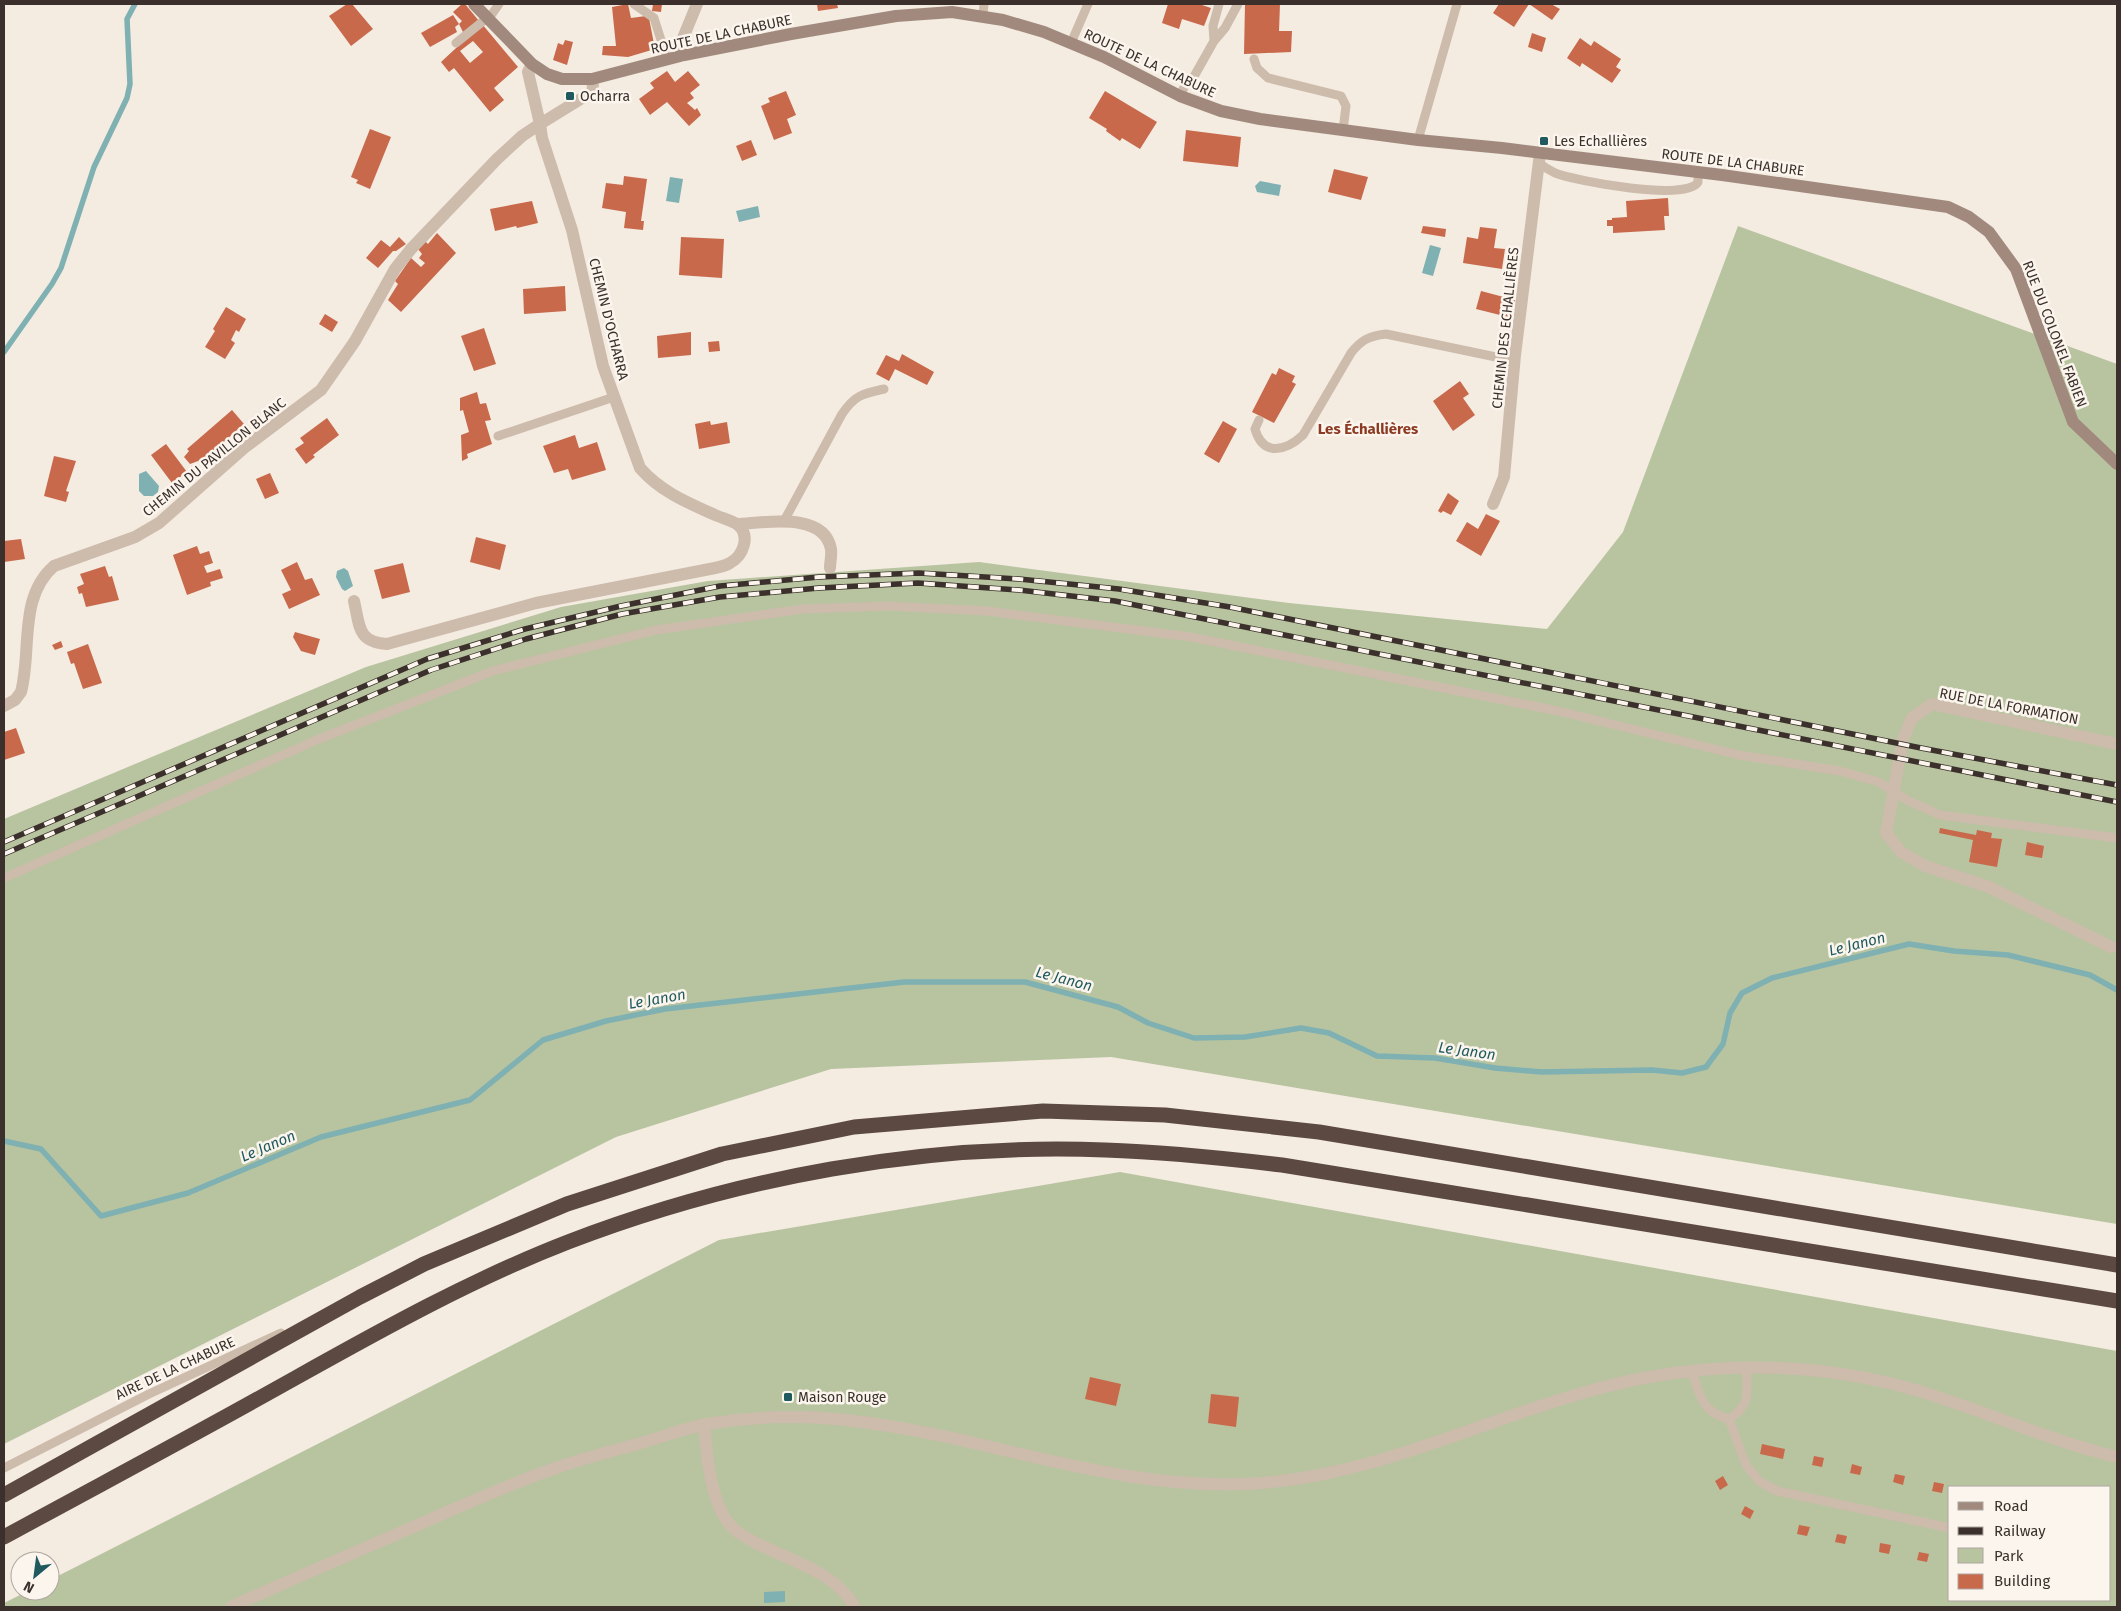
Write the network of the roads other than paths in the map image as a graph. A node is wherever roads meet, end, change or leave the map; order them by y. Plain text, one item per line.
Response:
1 (474, 4) edge
2 (499, 4) edge
3 (634, 4) edge
4 (697, 4) edge
5 (1088, 4) edge
6 (1219, 4) edge
7 (1238, 4) edge
8 (1457, 4) edge
9 (984, 7) edge
10 (488, 18) junction
11 (1214, 41) junction
12 (456, 43) dead end
13 (1071, 43) junction
14 (684, 55) junction
15 (667, 59) junction
16 (1254, 59) dead end
17 (532, 64) junction
18 (592, 79) junction
19 (1180, 96) junction
20 (540, 124) junction
21 (1343, 130) junction
22 (1418, 140) junction
23 (1539, 158) junction
24 (1698, 173) junction
25 (1989, 232) joint
26 (1515, 361) junction
27 (884, 389) dead end
28 (614, 397) junction
29 (1259, 420) dead end
30 (498, 436) dead end
31 (2117, 464) edge
32 (1493, 504) dead end
33 (784, 522) junction
34 (737, 524) junction
35 (830, 568) dead end
36 (354, 601) dead end
37 (4, 706) edge
38 (2117, 744) edge
39 (2117, 838) edge
40 (4, 878) edge
41 (2111, 947) dead end
42 (2117, 1265) edge
43 (360, 1297) junction
44 (2117, 1302) edge
45 (1746, 1367) junction
46 (1692, 1370) junction
47 (1729, 1419) junction
48 (704, 1425) junction
49 (2117, 1457) edge
50 (4, 1468) edge
51 (4, 1495) edge
52 (1948, 1528) edge
53 (4, 1537) edge
54 (231, 1607) edge
55 (855, 1607) edge

1 - 10 main road, ROUTE DE LA CHABURE
2 - 10 lane
3 - 15 lane
4 - 14 street
5 - 13 lane
6 - 11 lane
7 - 11 lane
8 - 22 lane
9 - 13 main road, ROUTE DE LA CHABURE
9 - 14 main road, ROUTE DE LA CHABURE
10 - 12 lane
10 - 17 main road, ROUTE DE LA CHABURE
11 - 19 lane
13 - 19 main road, ROUTE DE LA CHABURE
14 - 15 main road, ROUTE DE LA CHABURE
15 - 18 main road, ROUTE DE LA CHABURE
16 - 21 lane
17 - 18 main road, ROUTE DE LA CHABURE
17 - 20 street
18 - 20 street, CHEMIN DU PAVILLON BLANC
19 - 21 main road, ROUTE DE LA CHABURE
20 - 28 street, CHEMIN D'OCHARRA
20 - 37 street, CHEMIN DU PAVILLON BLANC
21 - 22 main road, ROUTE DE LA CHABURE
22 - 23 main road, ROUTE DE LA CHABURE
23 - 24 main road, ROUTE DE LA CHABURE
23 - 24 lane
23 - 26 street, CHEMIN DES ECHALLIÈRES
24 - 25 main road, ROUTE DE LA CHABURE
25 - 31 main road, RUE DU COLONEL FABIEN
26 - 29 lane
26 - 32 street, CHEMIN DES ECHALLIÈRES
27 - 33 lane
28 - 30 lane
28 - 34 street, CHEMIN D'OCHARRA
33 - 34 street, CHEMIN D'OCHARRA
33 - 35 street, CHEMIN D'OCHARRA
34 - 36 street
38 - 41 street, RUE DE LA FORMATION
39 - 40 lane
42 - 43 highway
43 - 50 lane, AIRE DE LA CHABURE
43 - 51 highway
44 - 53 highway
45 - 46 street
45 - 47 lane
45 - 49 street
46 - 47 lane
46 - 48 street
47 - 52 lane
48 - 54 street
48 - 55 street

